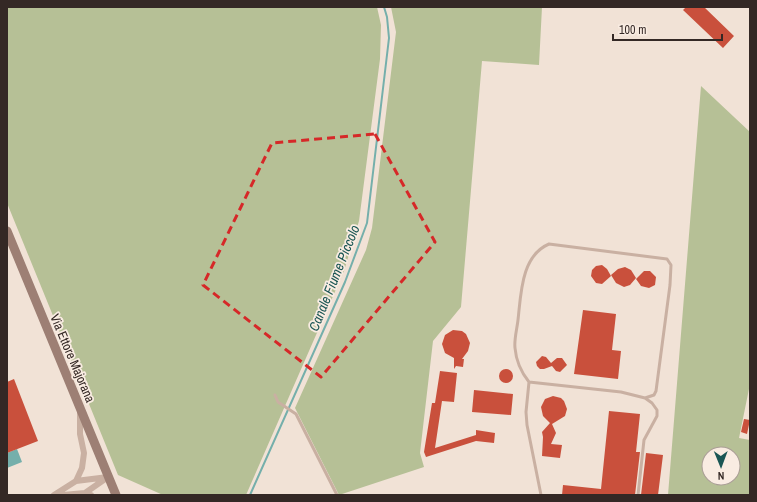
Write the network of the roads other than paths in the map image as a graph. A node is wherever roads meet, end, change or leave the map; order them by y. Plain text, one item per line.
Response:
1 (7, 231) edge
2 (529, 382) junction
3 (275, 395) dead end
4 (645, 398) junction
5 (80, 409) junction
6 (108, 477) junction
7 (76, 481) junction
8 (88, 494) edge
9 (54, 495) edge
10 (63, 495) edge
11 (116, 495) edge
12 (337, 495) edge
13 (541, 495) edge
14 (638, 495) edge

1 - 5 main road, Via Ettore Majorana
2 - 4 lane
2 - 4 lane
2 - 13 lane
3 - 12 lane
4 - 14 lane
5 - 6 main road, Via Ettore Majorana
5 - 7 street
6 - 7 street
6 - 8 street
6 - 11 main road, Via Ettore Majorana
7 - 9 street
8 - 10 street

